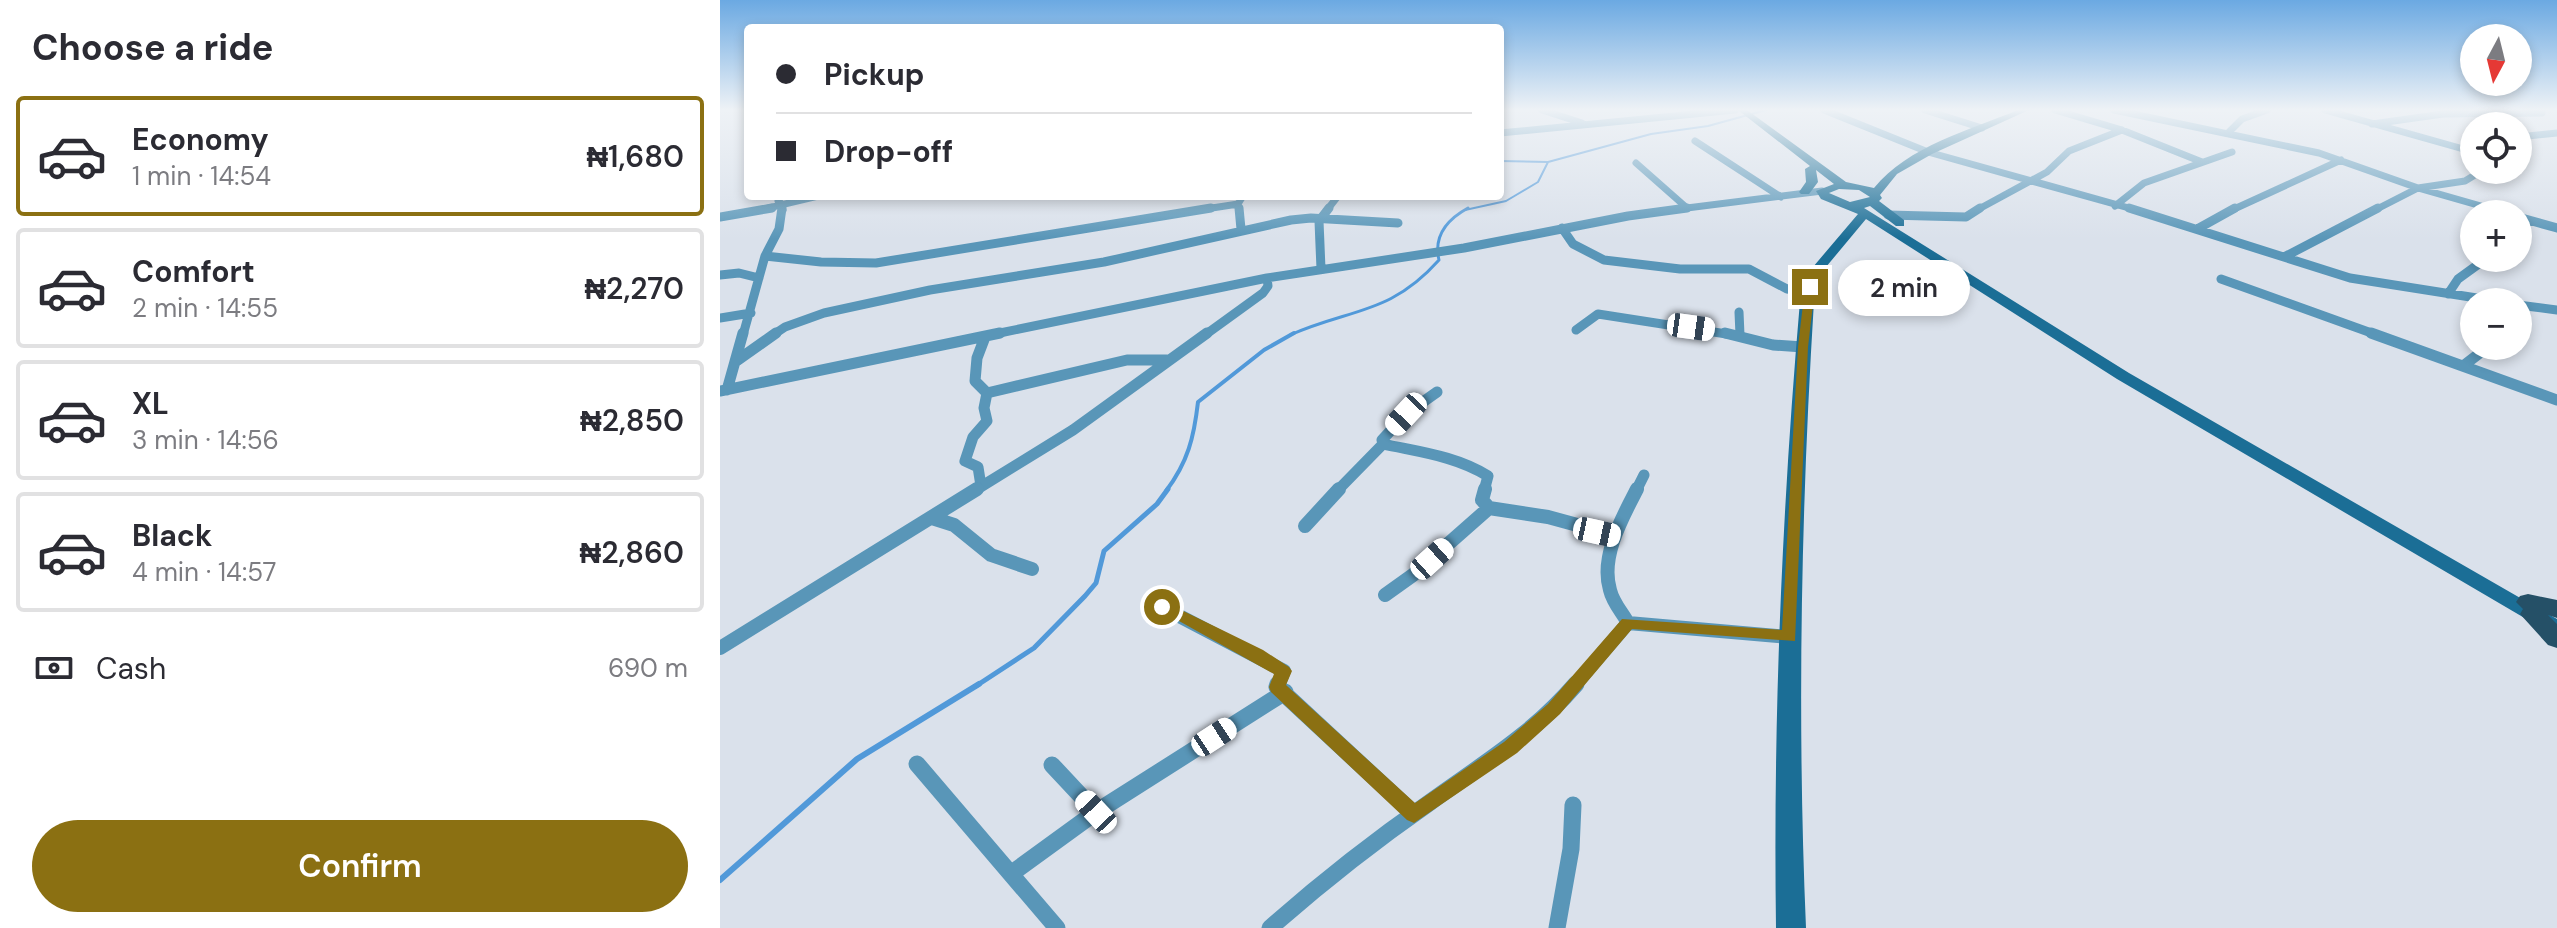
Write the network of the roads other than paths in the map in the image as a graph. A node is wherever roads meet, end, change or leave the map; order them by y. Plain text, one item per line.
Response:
1 (1714, 153) edge
2 (1790, 153) edge
3 (1791, 153) edge
4 (1926, 153) edge
5 (1932, 153) edge
6 (2067, 153) edge
7 (2180, 153) edge
8 (2228, 153) edge
9 (2314, 153) edge
10 (2341, 160) junction
11 (2202, 162) junction
12 (1636, 163) dead end
13 (1810, 169) junction
14 (1885, 179) junction
15 (2026, 181) junction
16 (2460, 182) edge
17 (1826, 185) junction
18 (1860, 187) junction
19 (2418, 188) junction
20 (1805, 192) junction
21 (1781, 197) junction
22 (1241, 200) edge
23 (1335, 200) edge
24 (2460, 200) edge
25 (781, 201) edge
26 (2115, 206) junction
27 (1687, 208) junction
28 (1874, 211) junction
29 (720, 217) edge
30 (1319, 221) junction
31 (2532, 221) edge
32 (1398, 223) dead end
33 (1562, 228) junction
34 (2199, 228) junction
35 (2557, 228) edge
36 (1241, 229) junction
37 (1843, 238) junction
38 (765, 256) junction
39 (2284, 257) junction
40 (1321, 269) junction
41 (2468, 272) edge
42 (720, 275) edge
43 (759, 278) junction
44 (1267, 278) junction
45 (2221, 279) dead end
46 (1808, 292) junction
47 (2448, 294) junction
48 (2460, 296) edge
49 (2532, 307) edge
50 (2557, 310) edge
51 (1739, 312) dead end
52 (751, 313) junction
53 (720, 318) edge
54 (1576, 330) dead end
55 (1740, 336) junction
56 (973, 345) junction
57 (1803, 347) junction
58 (1167, 360) junction
59 (2471, 360) edge
60 (735, 362) junction
61 (2463, 366) junction
62 (724, 390) edge
63 (1437, 392) dead end
64 (987, 393) junction
65 (2557, 400) edge
66 (1383, 444) junction
67 (1644, 475) dead end
68 (981, 486) junction
69 (1489, 508) junction
70 (932, 518) junction
71 (1305, 526) dead end
72 (1614, 535) junction
73 (1032, 569) dead end
74 (1385, 595) dead end
75 (1162, 607) dead end
76 (2530, 608) junction
77 (2557, 609) edge
78 (2557, 617) edge
79 (1628, 623) junction
80 (2557, 629) edge
81 (1789, 637) junction
82 (736, 638) junction
83 (2557, 639) edge
84 (720, 640) edge
85 (720, 648) edge
86 (1285, 692) junction
87 (917, 764) dead end
88 (1052, 765) dead end
89 (1573, 805) dead end
90 (1096, 812) junction
91 (1414, 814) junction
92 (1012, 873) junction
93 (1057, 928) edge
94 (1270, 928) edge
95 (1557, 928) edge
96 (1791, 928) edge

1 - 21 street
2 - 17 main road
3 - 13 main road
4 - 14 main road
5 - 15 street
6 - 15 street
7 - 11 street
8 - 11 street
9 - 10 street
10 - 19 street
10 - 34 street
11 - 26 street
12 - 27 street
13 - 17 main road
13 - 20 main road
14 - 17 main road
14 - 18 main road
14 - 28 main road
14 - 28 main road
15 - 26 street
15 - 28 street
16 - 19 street
17 - 18 main road
17 - 20 street
17 - 28 main road
18 - 28 main road
19 - 24 street
19 - 39 street
20 - 21 street
21 - 27 street
22 - 36 street
22 - 38 street
23 - 30 street
25 - 29 street
25 - 38 street
26 - 34 street
27 - 33 street
28 - 37 main road
28 - 37 main road
28 - 76 main road
30 - 32 street
30 - 36 street
30 - 40 street
31 - 35 street
33 - 40 street
33 - 46 street
34 - 39 street
36 - 60 street
37 - 46 main road
38 - 43 street
39 - 47 street
40 - 44 street
41 - 47 street
42 - 43 street
43 - 52 street
44 - 56 street
44 - 58 street
45 - 61 street
46 - 57 main road
47 - 48 street
49 - 50 street
51 - 55 street
52 - 53 street
52 - 60 street
54 - 55 street
55 - 57 street
56 - 62 street
56 - 64 street
57 - 81 main road
58 - 64 street
58 - 68 street
59 - 61 street
60 - 62 street
61 - 65 street
63 - 66 street
64 - 68 street
66 - 69 street
66 - 71 street
67 - 72 street
68 - 70 street
69 - 72 street
69 - 74 street
70 - 73 street
70 - 82 street
72 - 79 street
75 - 86 street
76 - 77 main road
76 - 78 main road
76 - 80 main road
76 - 83 main road
79 - 81 street
79 - 91 street
81 - 96 main road
82 - 84 street
82 - 85 street
86 - 90 street
86 - 91 street
87 - 92 street
88 - 90 street
89 - 95 street
90 - 92 street
91 - 94 street
92 - 93 street

